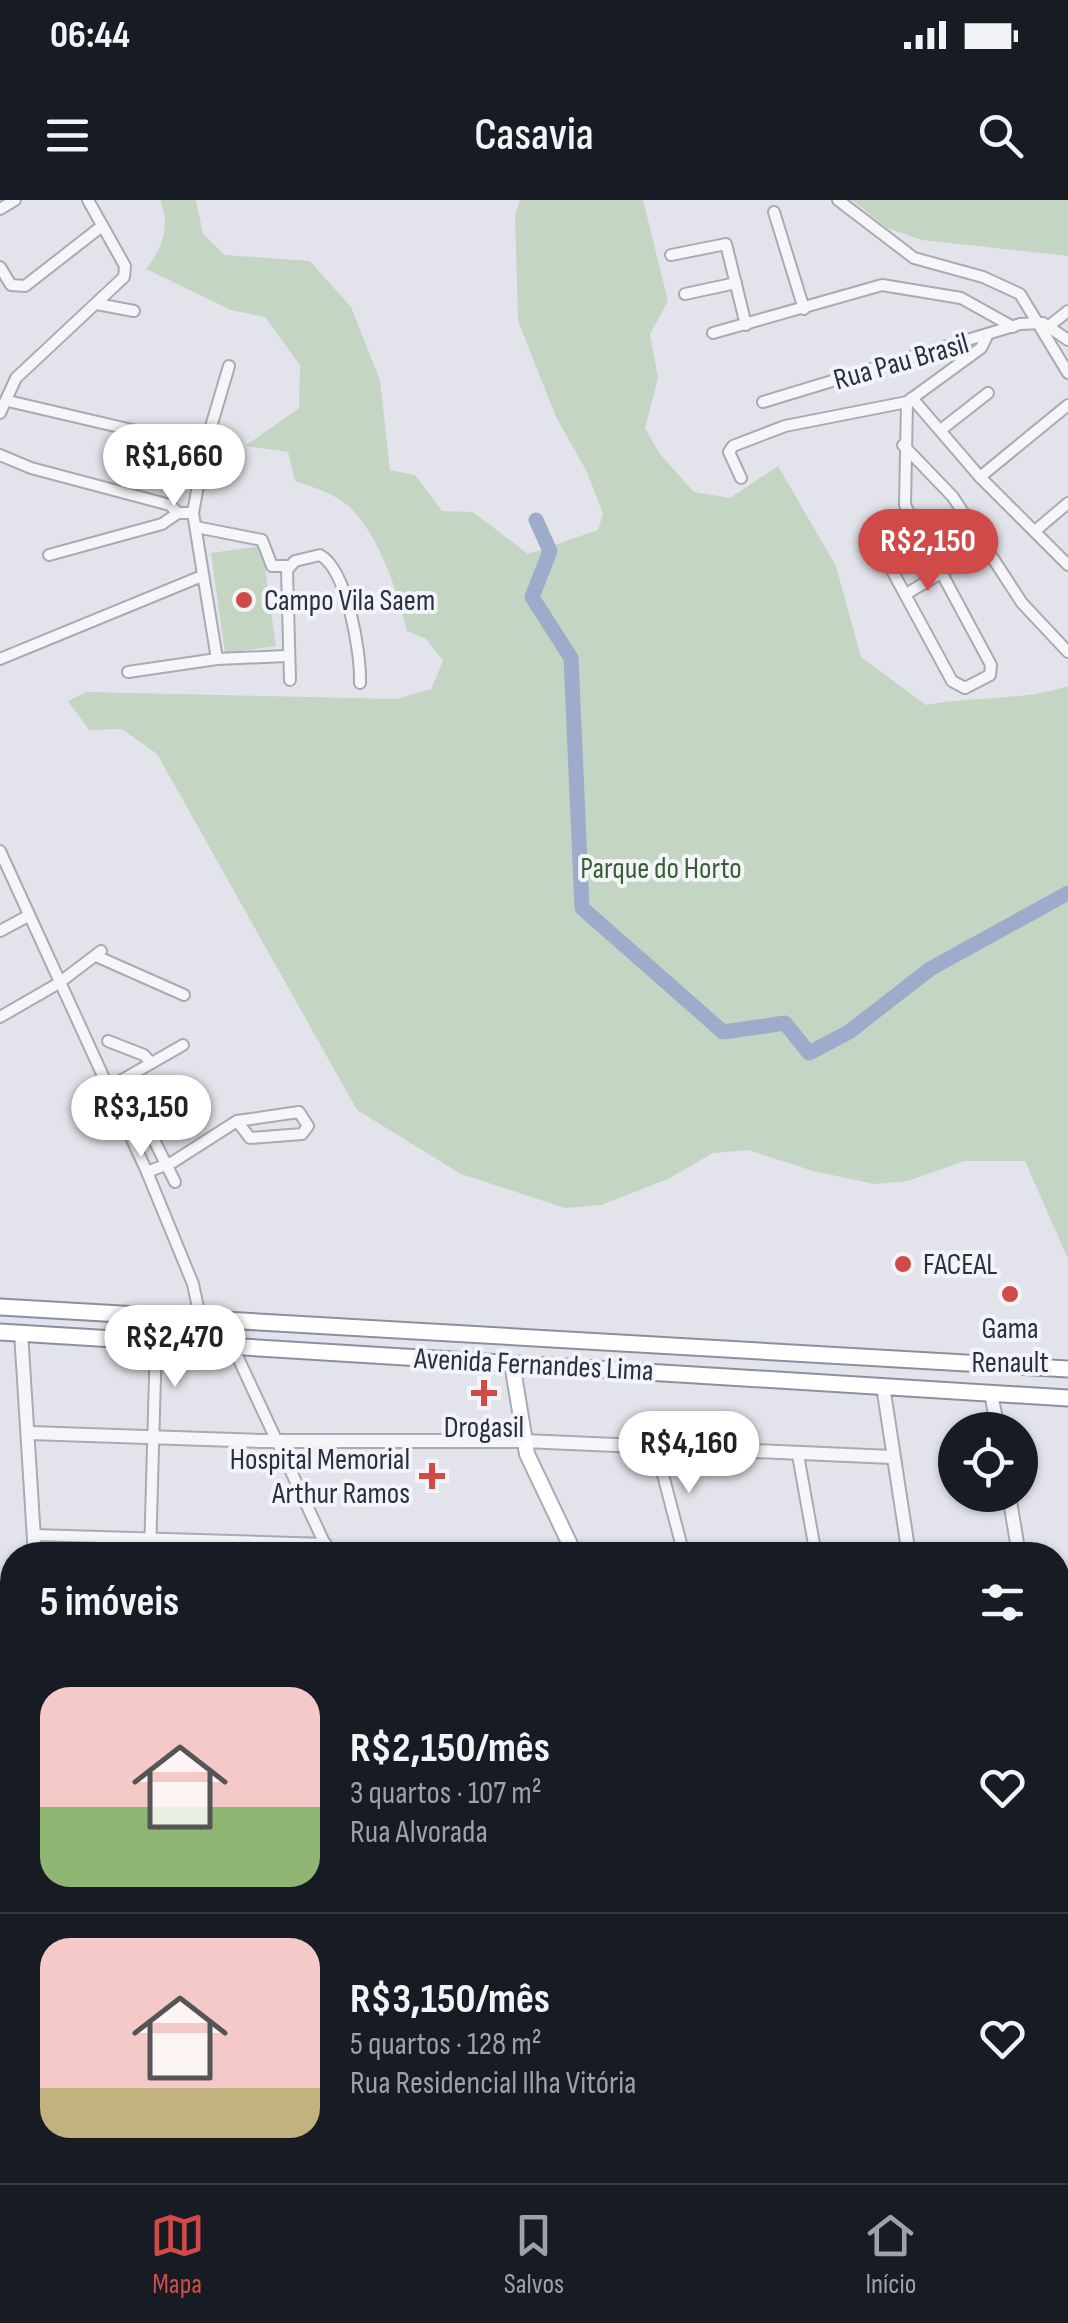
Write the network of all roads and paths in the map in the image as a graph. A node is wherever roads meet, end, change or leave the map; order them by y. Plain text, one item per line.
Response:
1 (15, 200) edge
2 (88, 200) edge
3 (838, 200) edge
4 (0, 209) edge
5 (774, 212) dead end
6 (102, 226) junction
7 (671, 255) dead end
8 (0, 267) edge
9 (736, 283) junction
10 (684, 294) dead end
11 (97, 304) junction
12 (804, 309) junction
13 (134, 311) dead end
14 (1068, 311) edge
15 (746, 324) junction
16 (1044, 324) junction
17 (1013, 326) junction
18 (713, 332) dead end
19 (986, 338) junction
20 (1068, 340) edge
21 (229, 366) dead end
22 (1068, 372) edge
23 (988, 393) dead end
24 (909, 400) junction
25 (8, 401) junction
26 (764, 402) dead end
27 (1067, 407) edge
28 (0, 413) edge
29 (942, 429) junction
30 (903, 444) junction
31 (206, 446) junction
32 (0, 455) edge
33 (980, 477) junction
34 (741, 478) dead end
35 (1068, 503) edge
36 (178, 513) junction
37 (193, 513) junction
38 (196, 527) junction
39 (869, 528) dead end
40 (1035, 532) junction
41 (986, 546) junction
42 (49, 555) dead end
43 (1068, 565) edge
44 (288, 566) junction
45 (942, 573) junction
46 (202, 576) junction
47 (906, 594) junction
48 (1068, 652) edge
49 (286, 656) junction
50 (217, 658) junction
51 (0, 659) edge
52 (128, 672) dead end
53 (290, 680) dead end
54 (360, 683) dead end
55 (0, 851) edge
56 (28, 916) junction
57 (0, 931) edge
58 (59, 983) junction
59 (184, 995) dead end
60 (0, 1017) edge
61 (108, 1041) dead end
62 (183, 1045) dead end
63 (152, 1063) junction
64 (108, 1088) junction
65 (144, 1120) dead end
66 (237, 1121) junction
67 (166, 1165) junction
68 (147, 1172) junction
69 (175, 1182) dead end
70 (0, 1307) edge
71 (200, 1317) junction
72 (0, 1332) edge
73 (21, 1332) junction
74 (156, 1341) junction
75 (232, 1344) junction
76 (512, 1363) junction
77 (1068, 1369) edge
78 (884, 1386) junction
79 (992, 1393) junction
80 (1068, 1398) edge
81 (995, 1412) edge
82 (30, 1434) junction
83 (154, 1437) junction
84 (277, 1441) junction
85 (524, 1442) junction
86 (656, 1448) junction
87 (798, 1455) junction
88 (892, 1457) junction
89 (1011, 1512) edge
90 (34, 1535) junction
91 (150, 1540) junction
92 (35, 1542) edge
93 (186, 1542) edge
94 (324, 1542) edge
95 (569, 1542) edge
96 (681, 1542) edge
97 (814, 1542) edge
98 (907, 1542) edge
99 (1017, 1542) edge

1 - 4 street
2 - 6 street
3 - 16 street
5 - 12 street
6 - 8 street
6 - 11 street
7 - 9 street
9 - 10 street
9 - 15 street
11 - 13 street
11 - 25 street
12 - 15 street
12 - 17 street
14 - 16 street
15 - 18 street
16 - 17 street, Rua Pau Brasil
16 - 20 street
16 - 22 street
17 - 19 street, Rua Pau Brasil
19 - 24 street
19 - 26 street, Rua Pau Brasil
21 - 31 street
23 - 29 street
24 - 29 street
24 - 30 street
24 - 34 street
25 - 28 street
25 - 31 street
27 - 33 street
29 - 33 street
30 - 41 street
30 - 45 street
31 - 37 street
32 - 36 street
33 - 40 street
35 - 40 street
36 - 37 street
36 - 42 street
37 - 38 street
38 - 44 street
38 - 46 street
39 - 47 street
40 - 43 street
41 - 45 street
41 - 48 street
44 - 49 street
44 - 54 street
45 - 47 street
45 - 47 street
46 - 50 street
46 - 51 street
49 - 50 street
49 - 53 street
50 - 52 street
55 - 56 street
56 - 57 street
56 - 58 street
58 - 59 street
58 - 60 street
58 - 64 street
61 - 63 street
62 - 63 street
63 - 64 street
64 - 68 street
65 - 67 street
66 - 66 street
66 - 67 street
67 - 68 street
67 - 69 street
68 - 71 street
70 - 71 highway, Avenida Fernandes Lima
71 - 77 highway, Avenida Fernandes Lima
72 - 73 highway, Avenida Fernandes Lima
73 - 74 highway, Avenida Fernandes Lima
73 - 82 street
74 - 75 highway, Avenida Fernandes Lima
74 - 83 street
75 - 76 highway, Avenida Fernandes Lima
75 - 84 street
76 - 78 highway, Avenida Fernandes Lima
76 - 85 main road
78 - 79 highway, Avenida Fernandes Lima
78 - 88 street
79 - 80 highway, Avenida Fernandes Lima
79 - 81 street
82 - 83 street
82 - 90 street
83 - 84 street
83 - 91 street
84 - 85 street
84 - 94 street
85 - 86 street
85 - 95 main road
86 - 87 street
86 - 96 street
87 - 88 street
87 - 97 street
88 - 98 street
89 - 99 street
90 - 91 street
90 - 92 street
91 - 93 street

